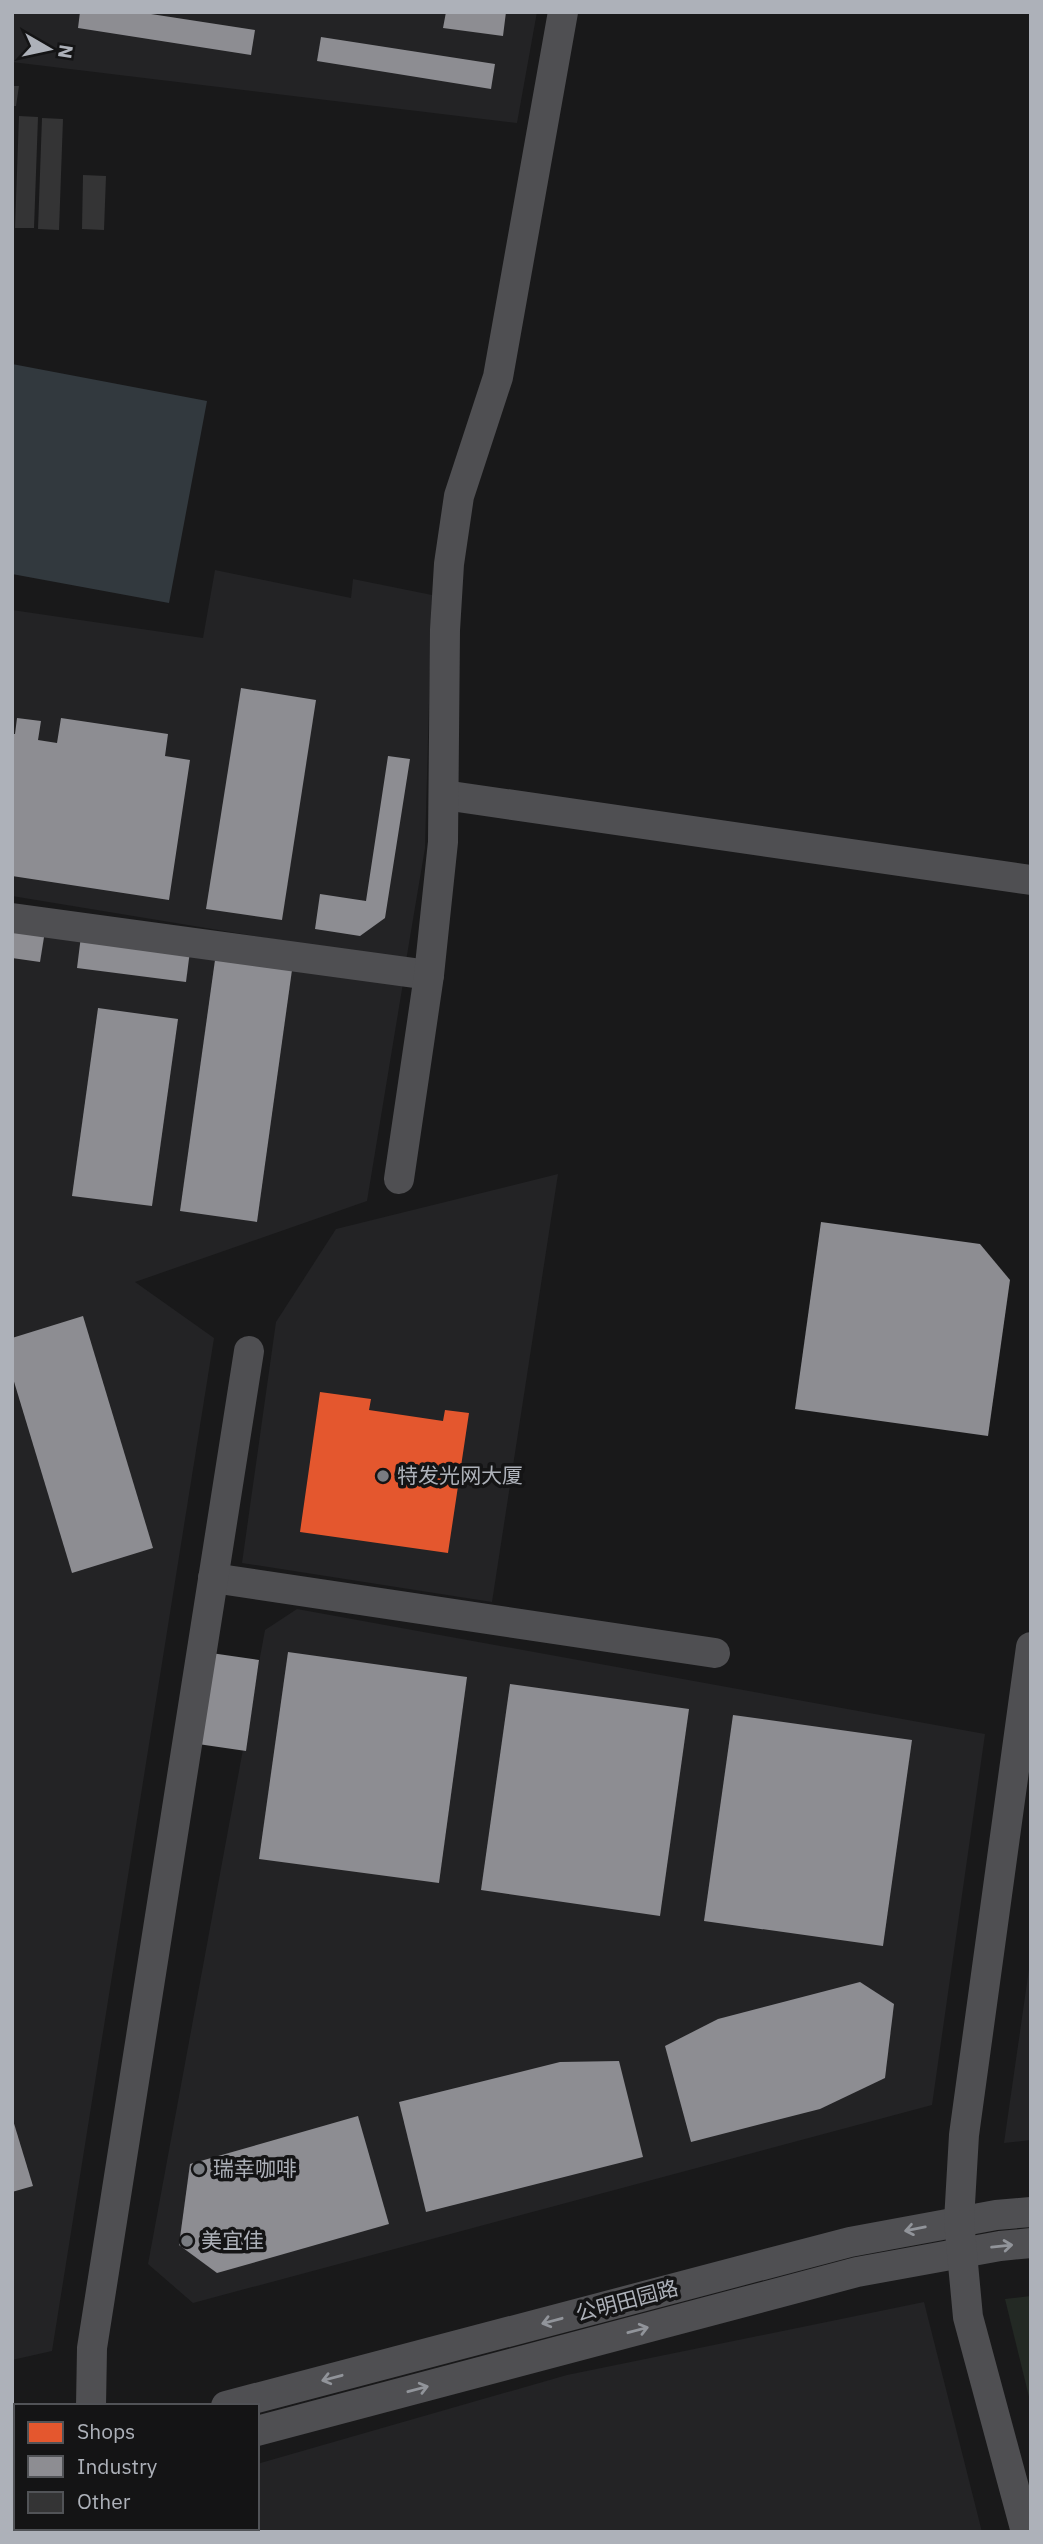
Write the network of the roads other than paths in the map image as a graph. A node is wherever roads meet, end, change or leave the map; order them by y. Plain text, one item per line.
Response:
1 (563, 12) edge
2 (444, 795) junction
3 (1031, 880) edge
4 (12, 918) edge
5 (429, 975) junction
6 (400, 1180) dead end
7 (249, 1351) dead end
8 (213, 1578) junction
9 (1031, 1647) edge
10 (715, 1653) dead end
11 (1031, 2212) edge
12 (959, 2221) junction
13 (1031, 2244) edge
14 (962, 2252) junction
15 (91, 2404) edge
16 (234, 2404) edge
17 (259, 2430) edge
18 (1026, 2532) edge

1 - 2 street
2 - 3 street
2 - 5 street
4 - 5 street
5 - 6 street
7 - 8 street
8 - 10 street
8 - 15 street
9 - 12 street
11 - 12 street, 公明田园路
12 - 14 street
12 -> 16 street, 公明田园路
14 -> 13 street, 公明田园路
17 -> 14 street, 公明田园路
14 - 18 street

